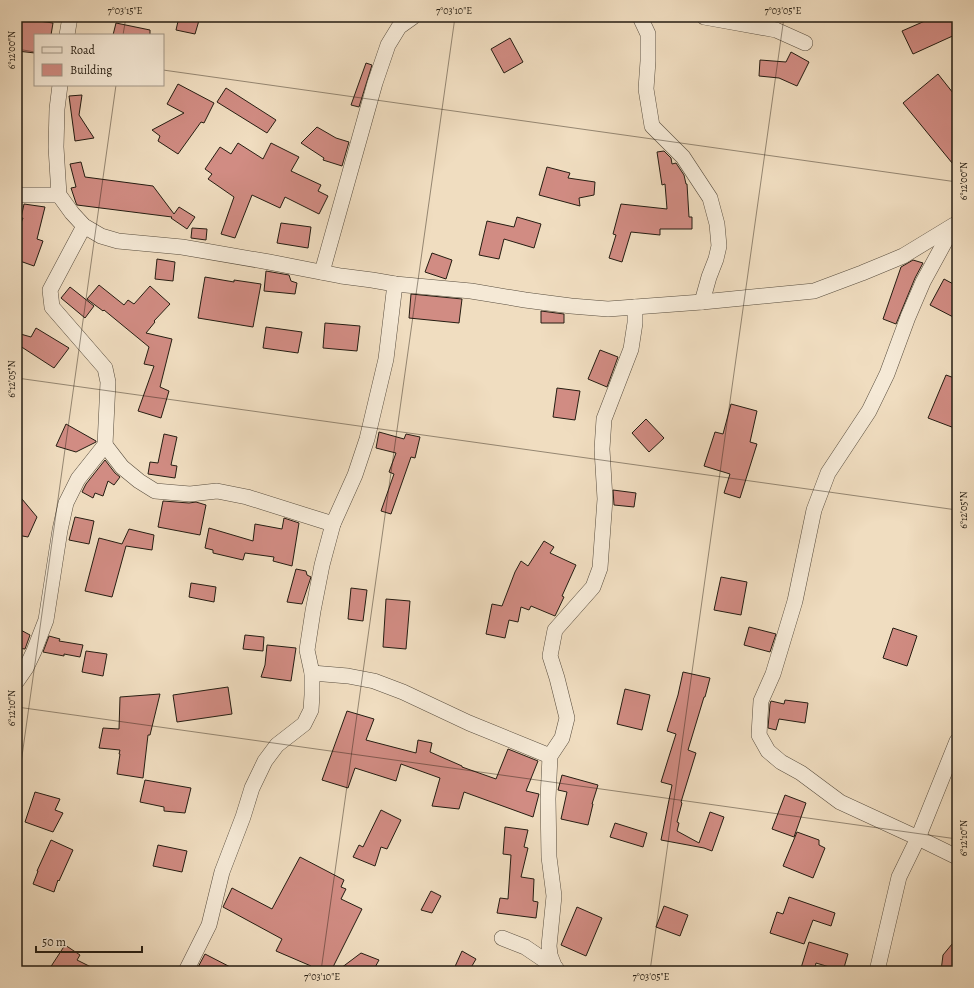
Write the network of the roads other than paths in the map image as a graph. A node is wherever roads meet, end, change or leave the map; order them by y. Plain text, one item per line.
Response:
1 (70, 17) edge
2 (413, 17) edge
3 (640, 17) edge
4 (704, 17) edge
5 (67, 34) edge
6 (805, 43) dead end
7 (60, 86) edge
8 (17, 195) edge
9 (59, 195) junction
10 (955, 223) edge
11 (84, 226) junction
12 (322, 272) junction
13 (395, 284) junction
14 (702, 302) junction
15 (635, 307) junction
16 (105, 445) junction
17 (333, 524) junction
18 (312, 673) junction
19 (17, 681) edge
20 (957, 741) edge
21 (550, 756) junction
22 (918, 838) junction
23 (957, 857) edge
24 (502, 938) dead end
25 (557, 970) edge
26 (186, 971) edge
27 (877, 971) edge

1 - 5 street
2 - 12 street
3 - 14 street
4 - 6 street
7 - 9 street
8 - 9 street
9 - 11 street
10 - 14 street
10 - 22 street
11 - 12 street
11 - 16 street
12 - 13 street
13 - 15 street
13 - 17 street
14 - 15 street
15 - 21 street
16 - 17 street
16 - 19 street
17 - 18 street
18 - 21 street
18 - 26 street
20 - 22 street
21 - 25 street
22 - 23 street
22 - 27 street
24 - 25 street

